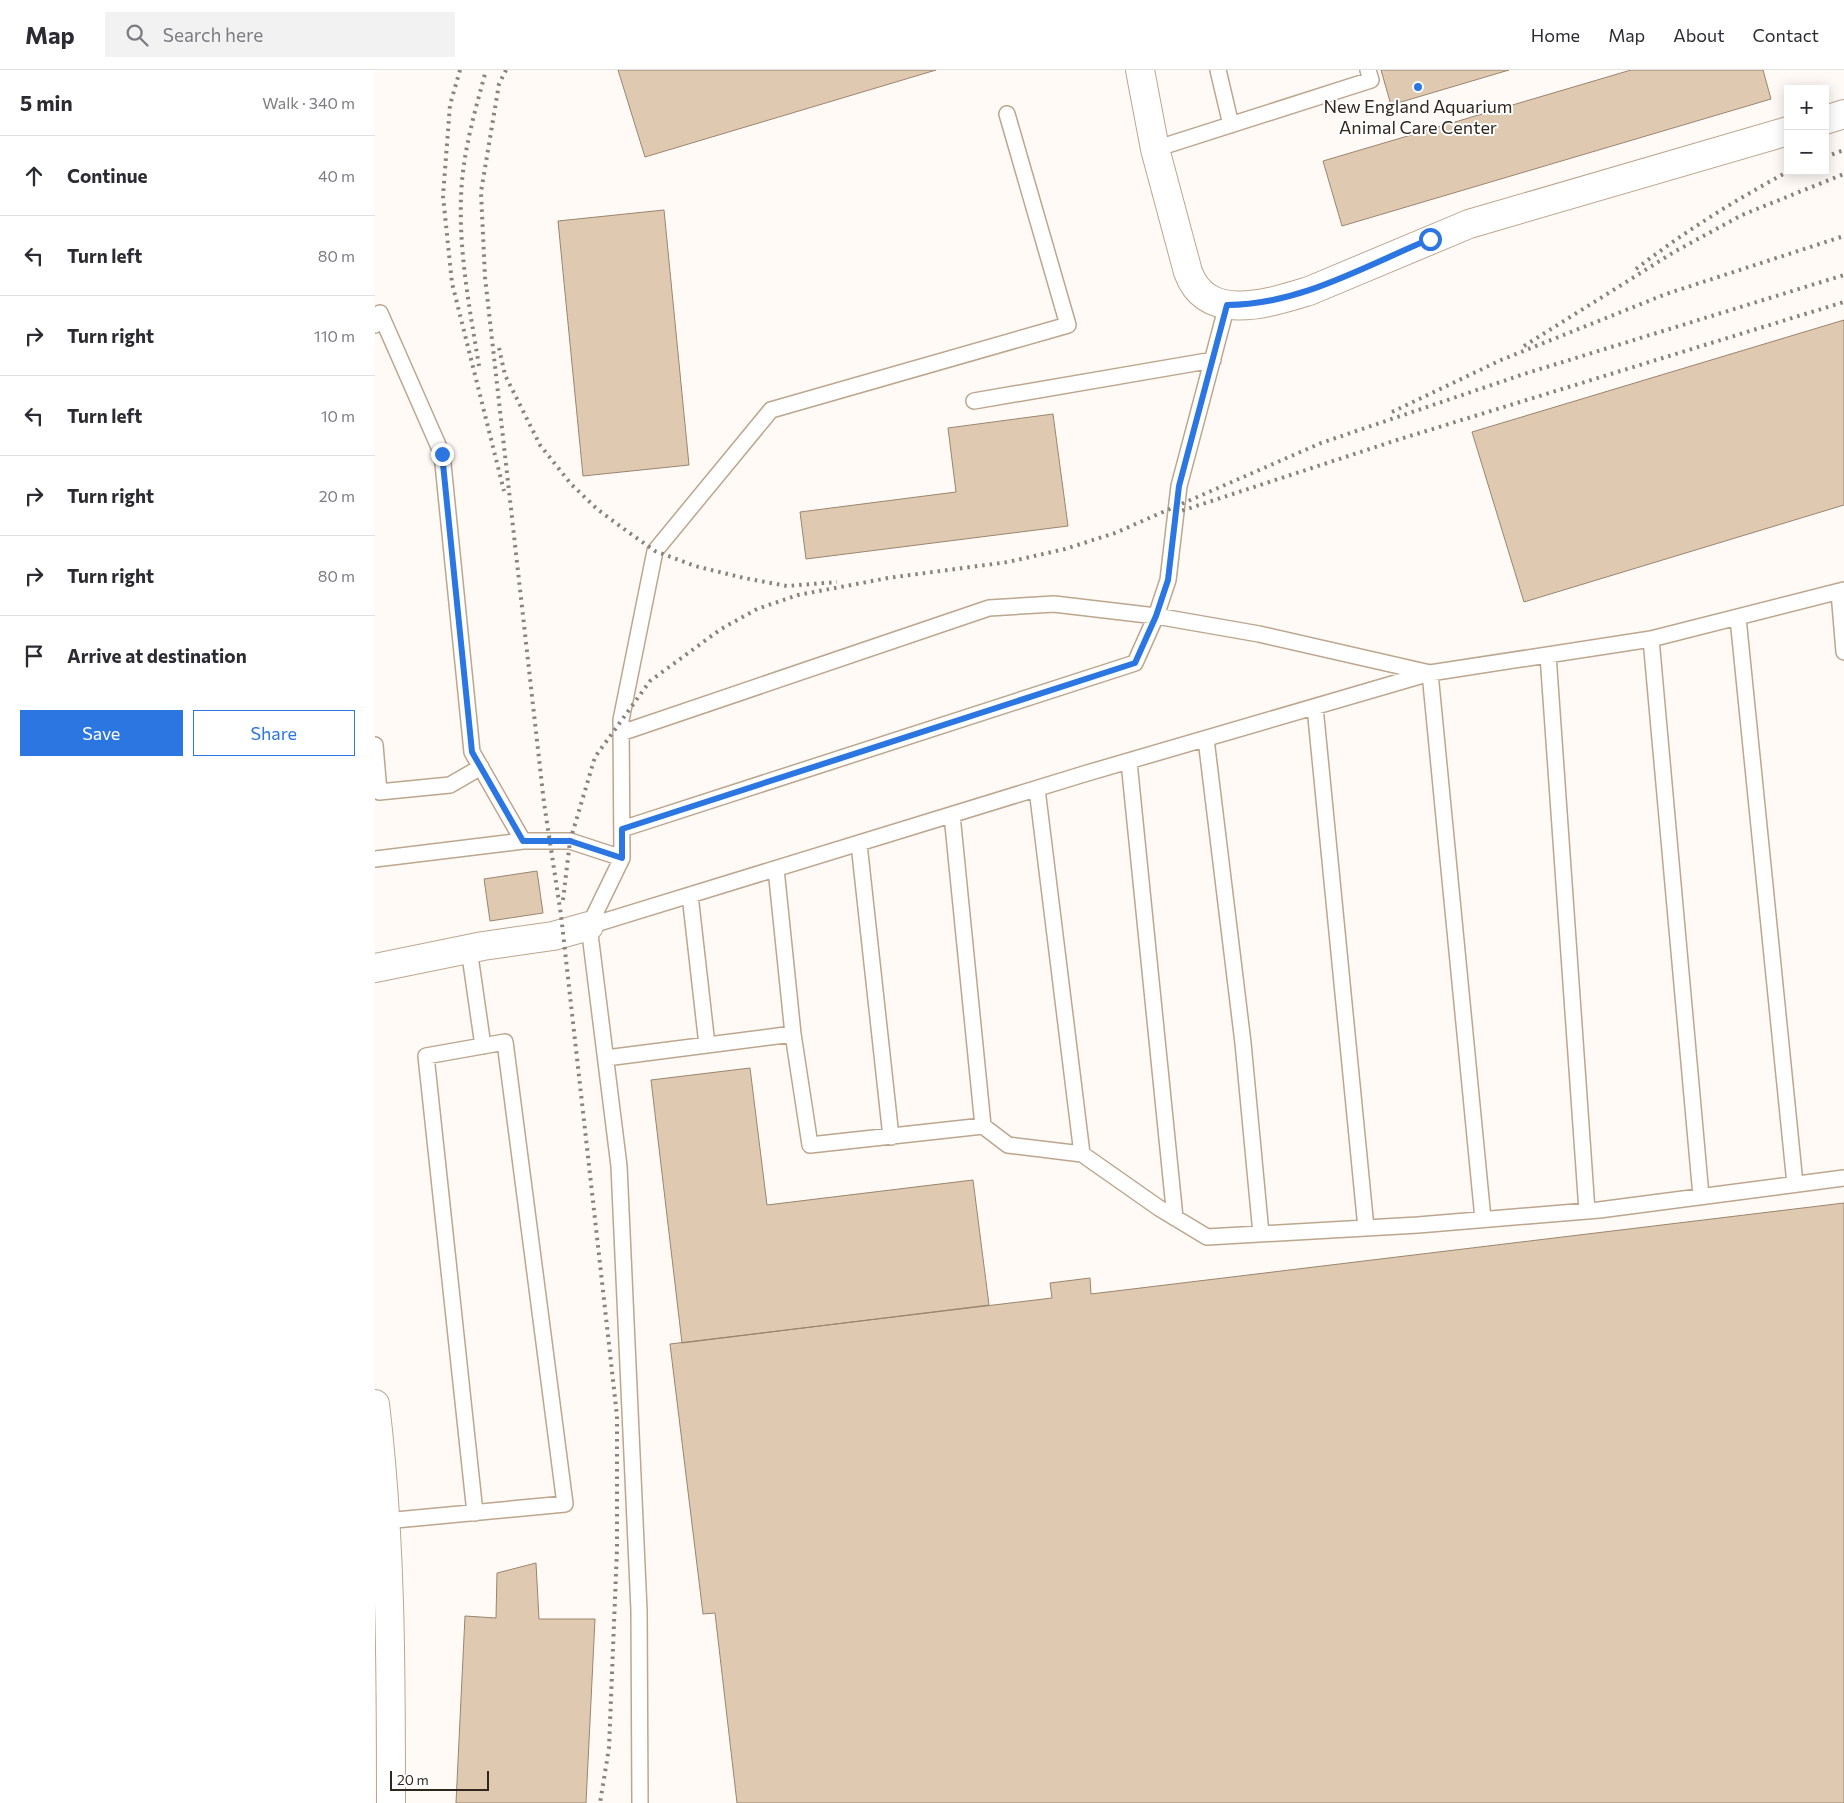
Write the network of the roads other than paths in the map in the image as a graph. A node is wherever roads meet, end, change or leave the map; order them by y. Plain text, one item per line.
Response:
1 (1141, 70) edge
2 (1218, 70) edge
3 (1368, 70) edge
4 (1007, 114) dead end
5 (1844, 114) edge
6 (1829, 119) edge
7 (1231, 125) junction
8 (1784, 132) edge
9 (1155, 150) junction
10 (1227, 305) junction
11 (375, 325) edge
12 (1213, 360) junction
13 (974, 402) dead end
14 (1841, 591) edge
15 (1156, 616) junction
16 (1738, 618) junction
17 (1651, 639) junction
18 (1844, 652) edge
19 (1548, 655) junction
20 (1429, 673) junction
21 (1315, 707) junction
22 (621, 733) junction
23 (1206, 739) junction
24 (375, 746) edge
25 (1129, 762) junction
26 (481, 767) junction
27 (1037, 789) junction
28 (952, 815) junction
29 (622, 829) junction
30 (523, 841) junction
31 (859, 844) junction
32 (622, 858) junction
33 (375, 859) edge
34 (776, 869) junction
35 (690, 895) junction
36 (589, 926) junction
37 (469, 949) junction
38 (375, 968) edge
39 (793, 1034) junction
40 (707, 1045) junction
41 (483, 1046) junction
42 (606, 1058) junction
43 (983, 1126) junction
44 (891, 1137) junction
45 (1082, 1154) junction
46 (1844, 1178) edge
47 (1795, 1184) junction
48 (1701, 1196) junction
49 (1587, 1211) junction
50 (1175, 1218) junction
51 (1483, 1219) junction
52 (1366, 1228) junction
53 (1261, 1234) junction
54 (375, 1404) edge
55 (475, 1513) junction
56 (385, 1521) junction
57 (383, 1658) edge
58 (391, 1803) edge
59 (640, 1803) edge

1 - 9 street
2 - 7 lane
3 - 7 lane
4 - 22 lane
5 - 6 street
7 - 9 lane
8 - 10 street
9 - 10 street
10 - 12 lane
11 - 26 lane
12 - 13 lane
12 - 15 lane
14 - 16 lane
14 - 18 lane
15 - 20 lane
15 - 22 lane
15 - 29 lane
16 - 17 lane
16 - 47 lane
17 - 19 lane
17 - 48 lane
19 - 20 lane
19 - 49 lane
20 - 21 lane
20 - 51 lane
21 - 23 lane
21 - 52 lane
22 - 29 lane
23 - 25 lane
23 - 53 lane
24 - 26 lane
25 - 27 lane
25 - 50 lane
26 - 30 lane
27 - 28 lane
27 - 45 lane
28 - 31 lane
28 - 43 lane
29 - 32 lane
30 - 32 lane
30 - 33 lane
31 - 34 lane
31 - 44 lane
32 - 36 lane
34 - 35 lane
34 - 39 lane
35 - 36 lane
35 - 40 lane
36 - 37 street
36 - 42 lane
37 - 38 street
37 - 41 lane
39 - 40 lane
39 - 44 lane
40 - 42 lane
41 - 55 lane
41 - 55 lane
42 - 59 lane
43 - 44 lane
43 - 45 lane
45 - 50 lane
46 - 47 lane
47 - 48 lane
48 - 49 lane
49 - 51 lane
50 - 53 lane
51 - 52 lane
52 - 53 lane
54 - 56 street
55 - 56 lane
56 - 57 street
57 - 58 street

